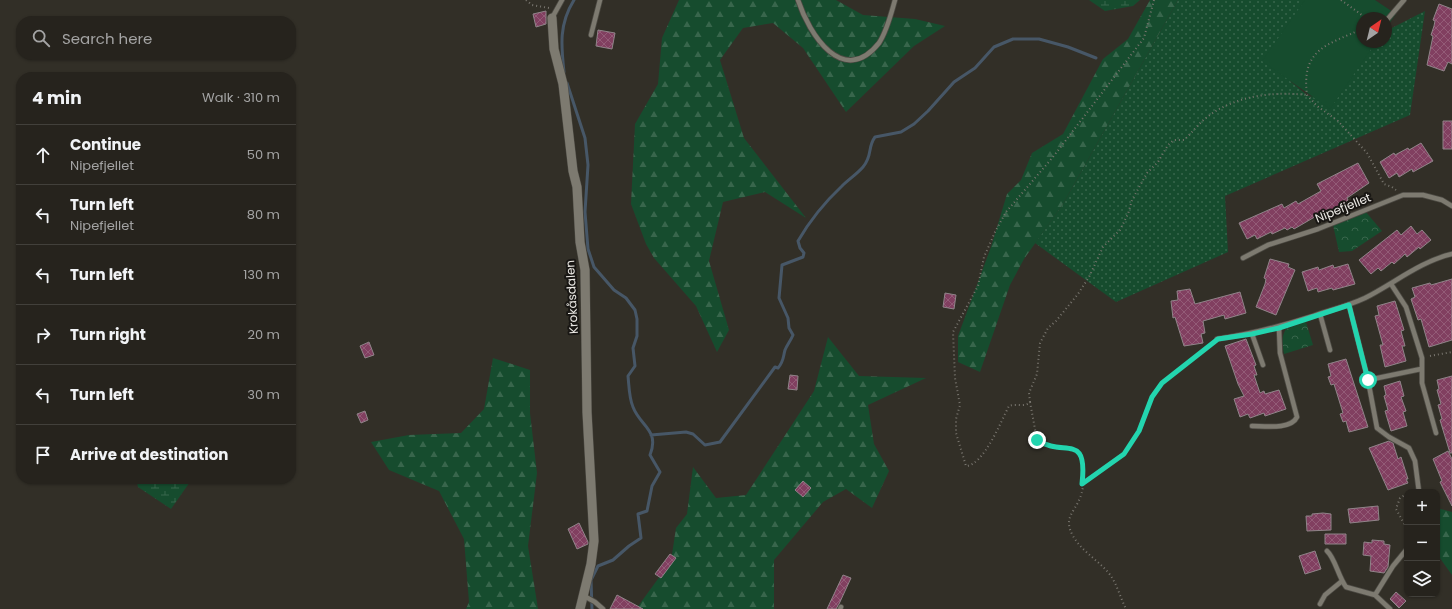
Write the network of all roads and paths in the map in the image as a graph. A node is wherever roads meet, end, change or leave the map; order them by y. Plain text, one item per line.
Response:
1 (526, 0) edge
2 (562, 0) edge
3 (600, 0) edge
4 (798, 0) edge
5 (895, 0) edge
6 (1154, 0) edge
7 (1341, 0) edge
8 (1404, 0) edge
9 (1358, 12) edge
10 (1392, 14) edge
11 (554, 15) junction
12 (1356, 32) edge
13 (591, 35) dead end
14 (1307, 95) junction
15 (1400, 196) junction
16 (1452, 206) edge
17 (1452, 254) edge
18 (1243, 258) dead end
19 (1391, 284) junction
20 (1349, 305) junction
21 (1320, 314) junction
22 (1279, 328) junction
23 (1252, 334) junction
24 (1218, 339) joint
25 (1330, 350) dead end
26 (1452, 352) edge
27 (1422, 358) junction
28 (1264, 365) dead end
29 (1421, 369) junction
30 (1368, 380) junction
31 (1030, 402) junction
32 (1252, 426) dead end
33 (1436, 433) dead end
34 (1082, 484) junction
35 (1419, 489) edge
36 (1404, 496) edge
37 (1404, 524) edge
38 (1327, 551) dead end
39 (1404, 553) edge
40 (1342, 581) junction
41 (1375, 595) junction
42 (584, 596) junction
43 (1320, 604) dead end
44 (580, 609) edge
45 (603, 609) edge
46 (1126, 609) edge
47 (1390, 609) edge

1 - 11 path
2 - 11 lane
3 - 13 lane
4 - 5 lane
6 - 31 path
7 - 9 path
8 - 10 lane
11 - 42 street, Krokåsdalen
12 - 14 path
14 - 15 path
14 - 31 path
15 - 16 lane, Nipefjellet
15 - 18 lane, Nipefjellet
17 - 19 lane
19 - 20 lane
19 - 27 lane
20 - 21 lane
20 - 30 lane
21 - 22 lane
21 - 25 lane
22 - 23 lane
22 - 32 lane
23 - 24 lane
23 - 28 lane
24 - 34 path
26 - 27 path
27 - 29 lane
29 - 30 lane
29 - 33 lane
30 - 35 lane
31 - 34 path
34 - 46 path
36 - 37 path
38 - 40 lane
39 - 41 lane
40 - 41 lane
40 - 43 lane
41 - 47 lane
42 - 44 street, Krokåsdalen
42 - 45 lane

